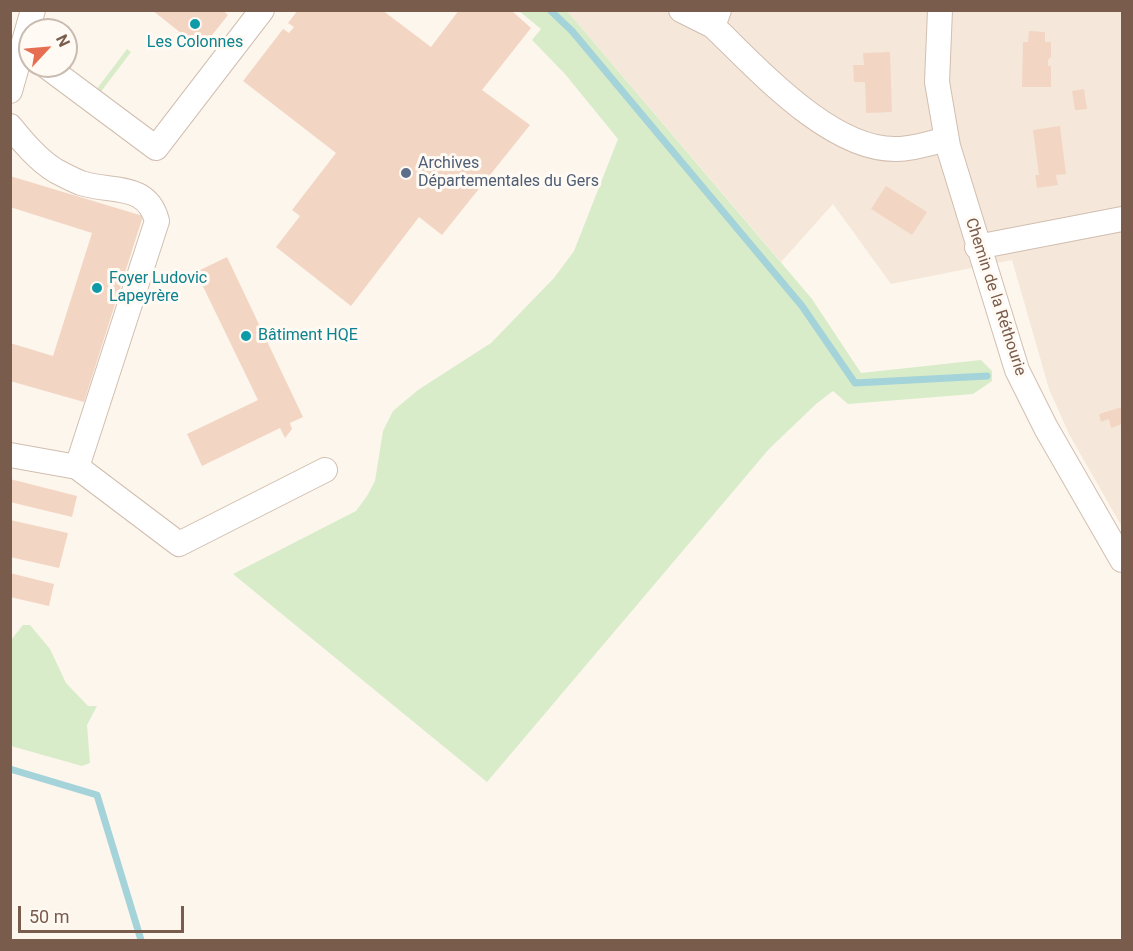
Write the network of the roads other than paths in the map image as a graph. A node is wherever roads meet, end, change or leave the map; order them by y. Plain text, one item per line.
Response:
1 (262, 10) edge
2 (681, 10) edge
3 (940, 10) edge
4 (716, 18) edge
5 (18, 71) edge
6 (62, 78) edge
7 (10, 91) edge
8 (10, 126) edge
9 (946, 139) junction
10 (1122, 219) edge
11 (977, 247) junction
12 (10, 455) edge
13 (77, 467) junction
14 (326, 470) dead end
15 (1122, 560) edge

1 - 6 street
2 - 4 street
3 - 9 street, Chemin de la Réthourie
4 - 9 street
5 - 7 street
8 - 13 street
9 - 11 street, Chemin de la Réthourie
10 - 11 street
11 - 15 street, Chemin de la Réthourie
12 - 13 street
13 - 14 street

